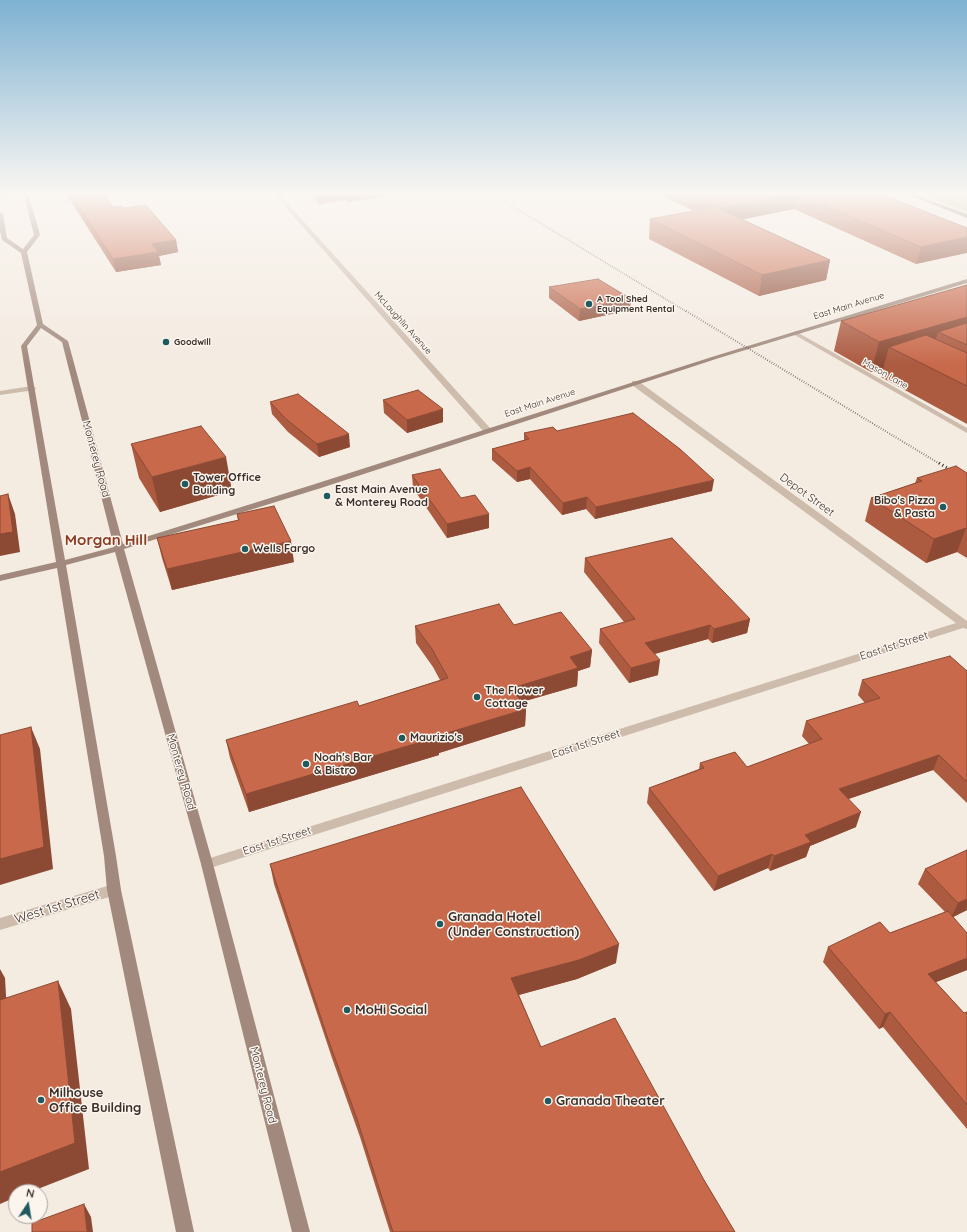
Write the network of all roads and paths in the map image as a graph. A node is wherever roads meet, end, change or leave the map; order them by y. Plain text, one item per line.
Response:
1 (20, 249) edge
2 (26, 249) edge
3 (325, 249) edge
4 (24, 252) junction
5 (967, 281) edge
6 (40, 325) junction
7 (795, 333) junction
8 (635, 383) junction
9 (32, 388) junction
10 (0, 393) edge
11 (487, 430) junction
12 (967, 431) edge
13 (120, 548) junction
14 (60, 564) junction
15 (0, 578) edge
16 (966, 625) edge
17 (207, 864) junction
18 (114, 890) junction
19 (0, 924) edge
20 (185, 1232) edge
21 (301, 1232) edge

1 - 4 main road
2 - 4 main road
3 - 11 street, McLaughlin Avenue
4 - 6 main road
5 - 7 main road, East Main Avenue
6 - 9 main road
6 - 13 main road, Monterey Road
7 - 8 main road, East Main Avenue
7 - 12 street, Mason Lane
8 - 11 main road, East Main Avenue
8 - 16 street, Depot Street
9 - 10 street
9 - 14 main road
11 - 13 main road, East Main Avenue
13 - 14 main road, East Main Avenue
13 - 17 main road, Monterey Road
14 - 15 main road, East Main Avenue
14 - 18 main road
16 - 17 street, East 1st Street
17 - 21 main road, Monterey Road
18 - 19 street, West 1st Street
18 - 20 main road

